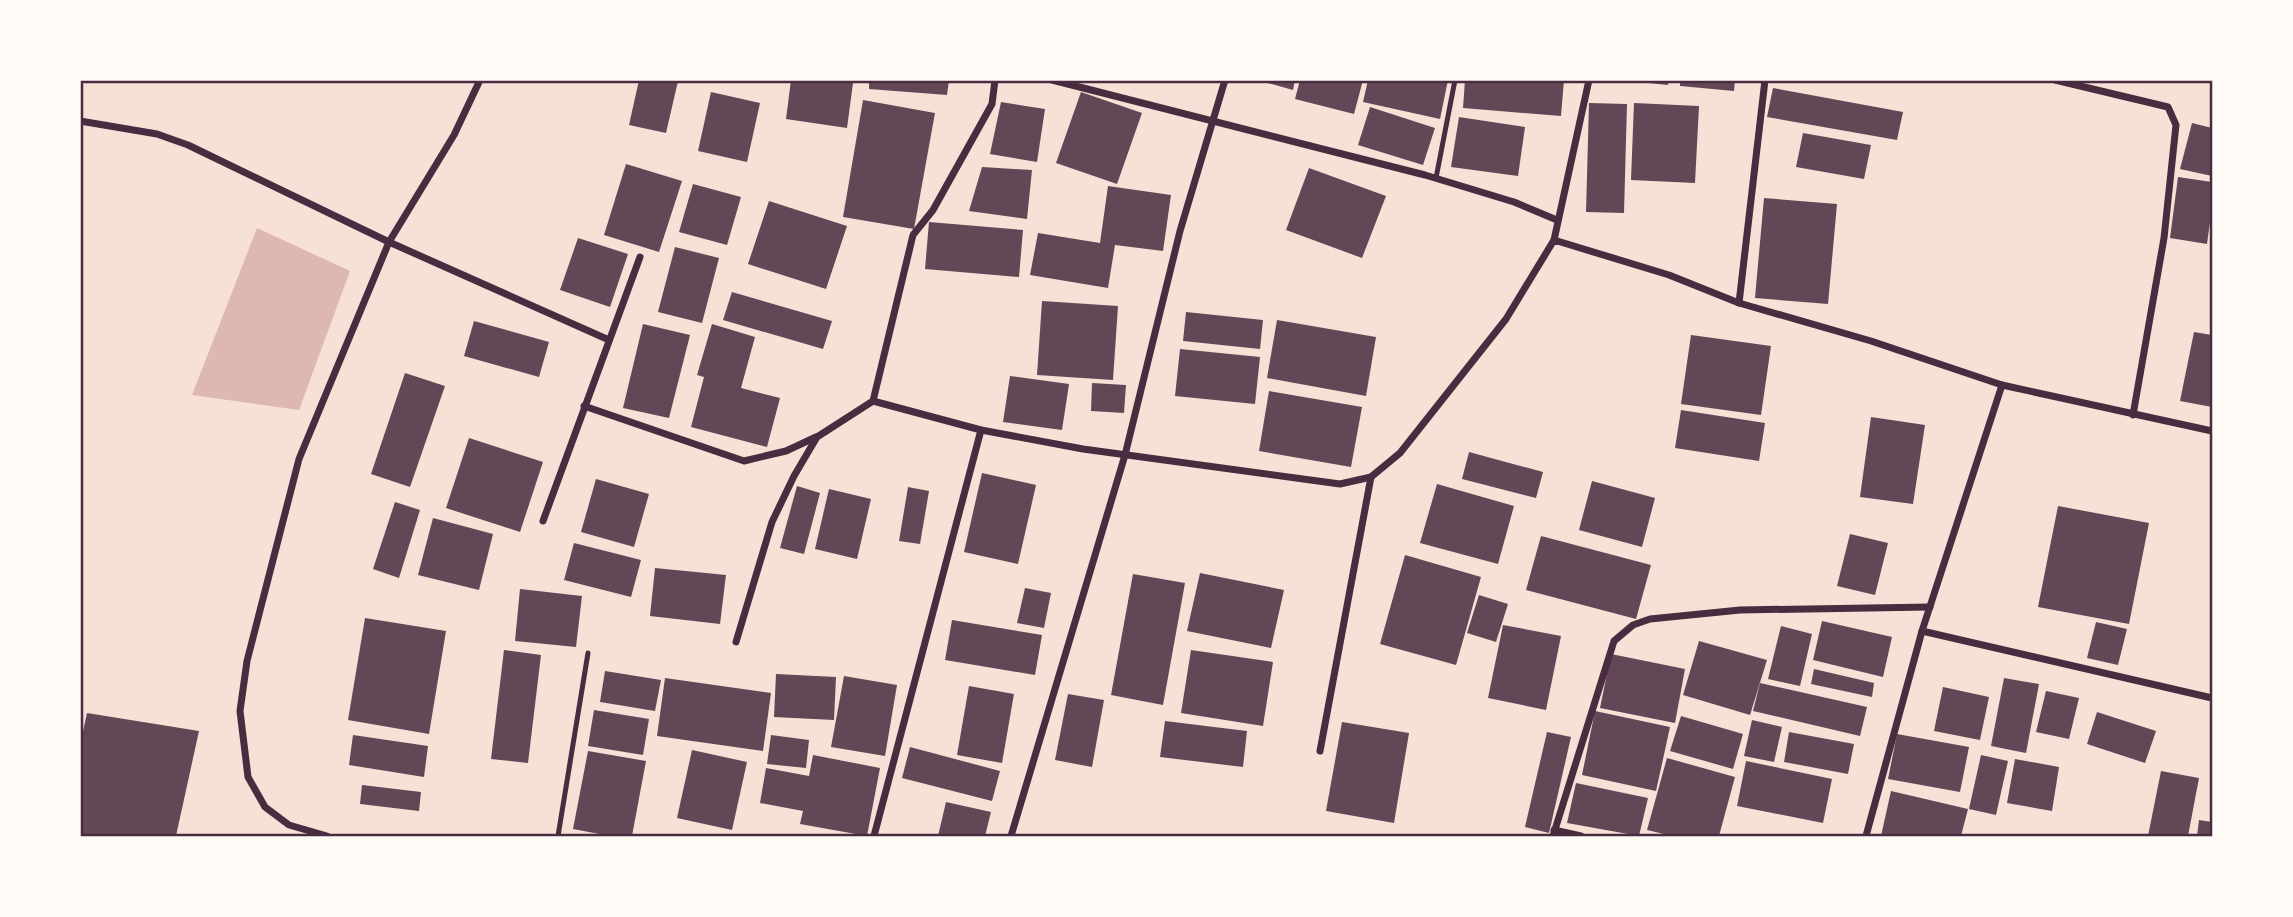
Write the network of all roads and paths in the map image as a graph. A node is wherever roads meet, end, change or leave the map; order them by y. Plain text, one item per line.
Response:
1 (480, 80) edge
2 (995, 80) edge
3 (1052, 80) edge
4 (1225, 80) edge
5 (1455, 80) edge
6 (1589, 80) edge
7 (1765, 80) edge
8 (2055, 80) edge
9 (1077, 82) edge
10 (80, 121) edge
11 (1215, 121) junction
12 (1436, 178) junction
13 (1557, 220) junction
14 (1554, 240) junction
15 (389, 242) junction
16 (640, 257) dead end
17 (1740, 303) junction
18 (609, 340) junction
19 (2001, 385) junction
20 (873, 401) junction
21 (584, 406) junction
22 (2133, 415) junction
23 (981, 430) junction
24 (2213, 432) edge
25 (817, 437) junction
26 (1125, 455) junction
27 (1371, 477) junction
28 (543, 521) dead end
29 (1930, 607) junction
30 (1922, 631) junction
31 (736, 642) dead end
32 (588, 653) dead end
33 (2213, 698) edge
34 (1320, 751) dead end
35 (1554, 833) edge
36 (327, 836) edge
37 (558, 836) edge
38 (874, 836) edge
39 (1011, 836) edge
40 (1581, 836) edge
41 (1866, 836) edge

1 - 15 street
2 - 20 street
3 - 9 street
4 - 11 street
5 - 12 lane
6 - 13 street
7 - 17 street
8 - 22 street
9 - 11 street
10 - 15 street
11 - 12 street
11 - 26 street
12 - 13 street
13 - 14 street
14 - 17 street
14 - 27 street
15 - 18 street
15 - 36 street
16 - 18 street
17 - 19 street
18 - 21 street
19 - 22 street
19 - 29 street
20 - 23 street
20 - 25 street
21 - 25 street
21 - 28 street
22 - 24 street
23 - 26 street
23 - 38 street
25 - 31 street
26 - 27 street
26 - 39 street
27 - 34 street
29 - 30 street
29 - 35 street
30 - 33 street
30 - 41 street
32 - 37 lane
35 - 40 street

